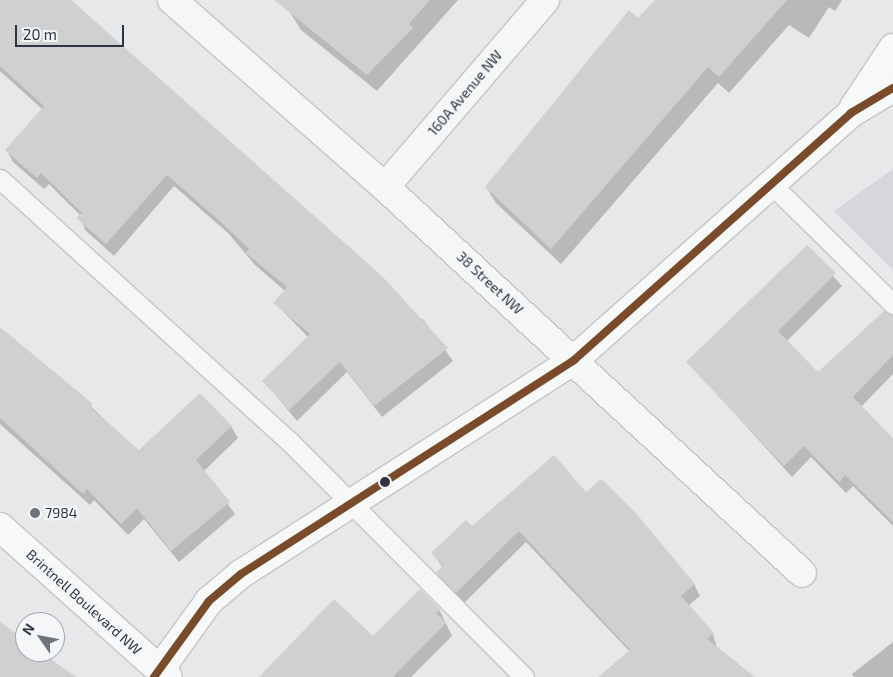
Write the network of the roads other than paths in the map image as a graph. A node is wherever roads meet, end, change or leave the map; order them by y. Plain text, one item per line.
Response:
1 (172, 0) edge
2 (545, 0) edge
3 (893, 48) edge
4 (893, 88) edge
5 (851, 113) junction
6 (0, 179) edge
7 (770, 183) junction
8 (385, 187) junction
9 (893, 304) edge
10 (574, 360) junction
11 (351, 503) junction
12 (0, 527) edge
13 (802, 573) dead end
14 (161, 674) edge
15 (524, 677) edge

1 - 8 street, 38 Street NW
2 - 8 street, 160A Avenue NW
3 - 5 street
4 - 5 street
5 - 7 street
6 - 11 lane
7 - 9 lane
7 - 10 street
8 - 10 street, 38 Street NW
10 - 11 street
10 - 13 street, 38 Street NW
11 - 14 street
11 - 15 lane
12 - 14 street, Brintnell Boulevard NW

